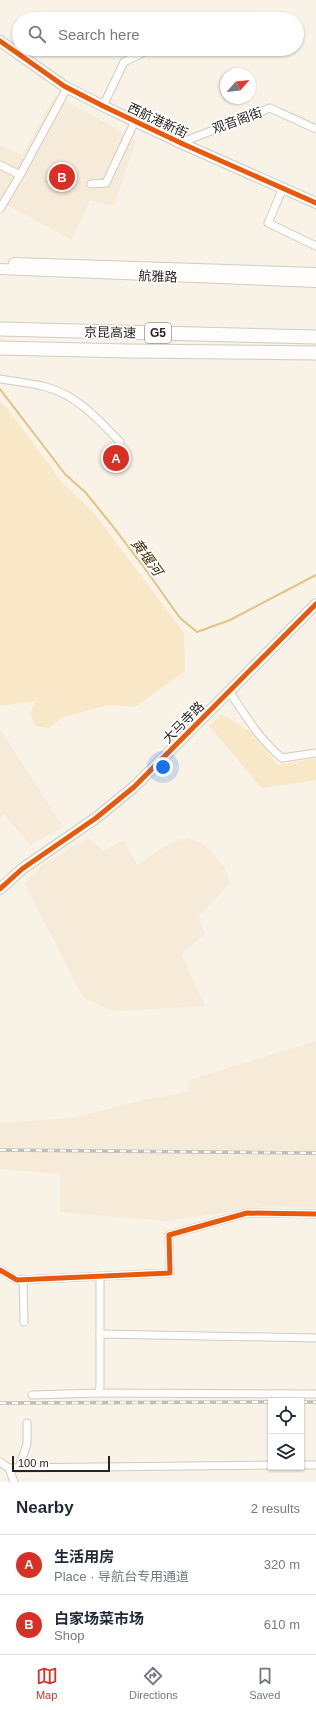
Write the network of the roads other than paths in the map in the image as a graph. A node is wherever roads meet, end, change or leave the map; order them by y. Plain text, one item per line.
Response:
1 (0, 41) edge
2 (12, 49) edge
3 (21, 56) edge
4 (136, 56) edge
5 (67, 88) junction
6 (103, 106) junction
7 (135, 121) junction
8 (316, 129) edge
9 (180, 143) junction
10 (0, 165) edge
11 (20, 175) junction
12 (91, 184) dead end
13 (283, 188) junction
14 (316, 203) edge
15 (0, 209) edge
16 (316, 246) edge
17 (0, 262) edge
18 (0, 269) edge
19 (316, 273) edge
20 (316, 282) edge
21 (0, 329) edge
22 (316, 337) edge
23 (0, 348) edge
24 (316, 353) edge
25 (0, 379) edge
26 (120, 442) dead end
27 (316, 604) edge
28 (229, 691) junction
29 (316, 753) edge
30 (0, 889) edge
31 (316, 1214) edge
32 (0, 1270) edge
33 (100, 1276) junction
34 (23, 1279) junction
35 (24, 1322) dead end
36 (100, 1334) junction
37 (316, 1338) edge
38 (98, 1393) junction
39 (32, 1394) dead end
40 (316, 1394) edge
41 (26, 1423) dead end
42 (0, 1462) edge
43 (268, 1465) edge
44 (304, 1465) edge
45 (316, 1465) edge
46 (9, 1468) junction
47 (19, 1468) junction
48 (14, 1482) edge

1 - 2 street, 西航港新街
3 - 5 street, 西航港新街
4 - 6 street
5 - 6 street, 西航港新街
5 - 11 street
6 - 7 street, 西航港新街
7 - 9 street, 西航港新街
7 - 12 street
8 - 9 street, 观音阁街
9 - 13 street, 西航港新街
10 - 11 street
11 - 15 street
13 - 14 street, 西航港新街
13 - 16 street
17 - 19 street, 航雅路
18 - 20 street, 航雅路
21 - 22 highway, 京昆高速 / G5
23 - 24 highway, 京昆高速 / G5
25 - 26 street
27 - 28 street, 大马寺路
28 - 29 street
28 - 30 street, 大马寺路
31 - 33 street
32 - 34 street
33 - 34 street
33 - 36 street
34 - 35 street
36 - 37 street
36 - 38 street
38 - 39 street
38 - 40 street
41 - 47 street
42 - 46 street
43 - 47 street
44 - 45 street
46 - 47 street
46 - 48 street

